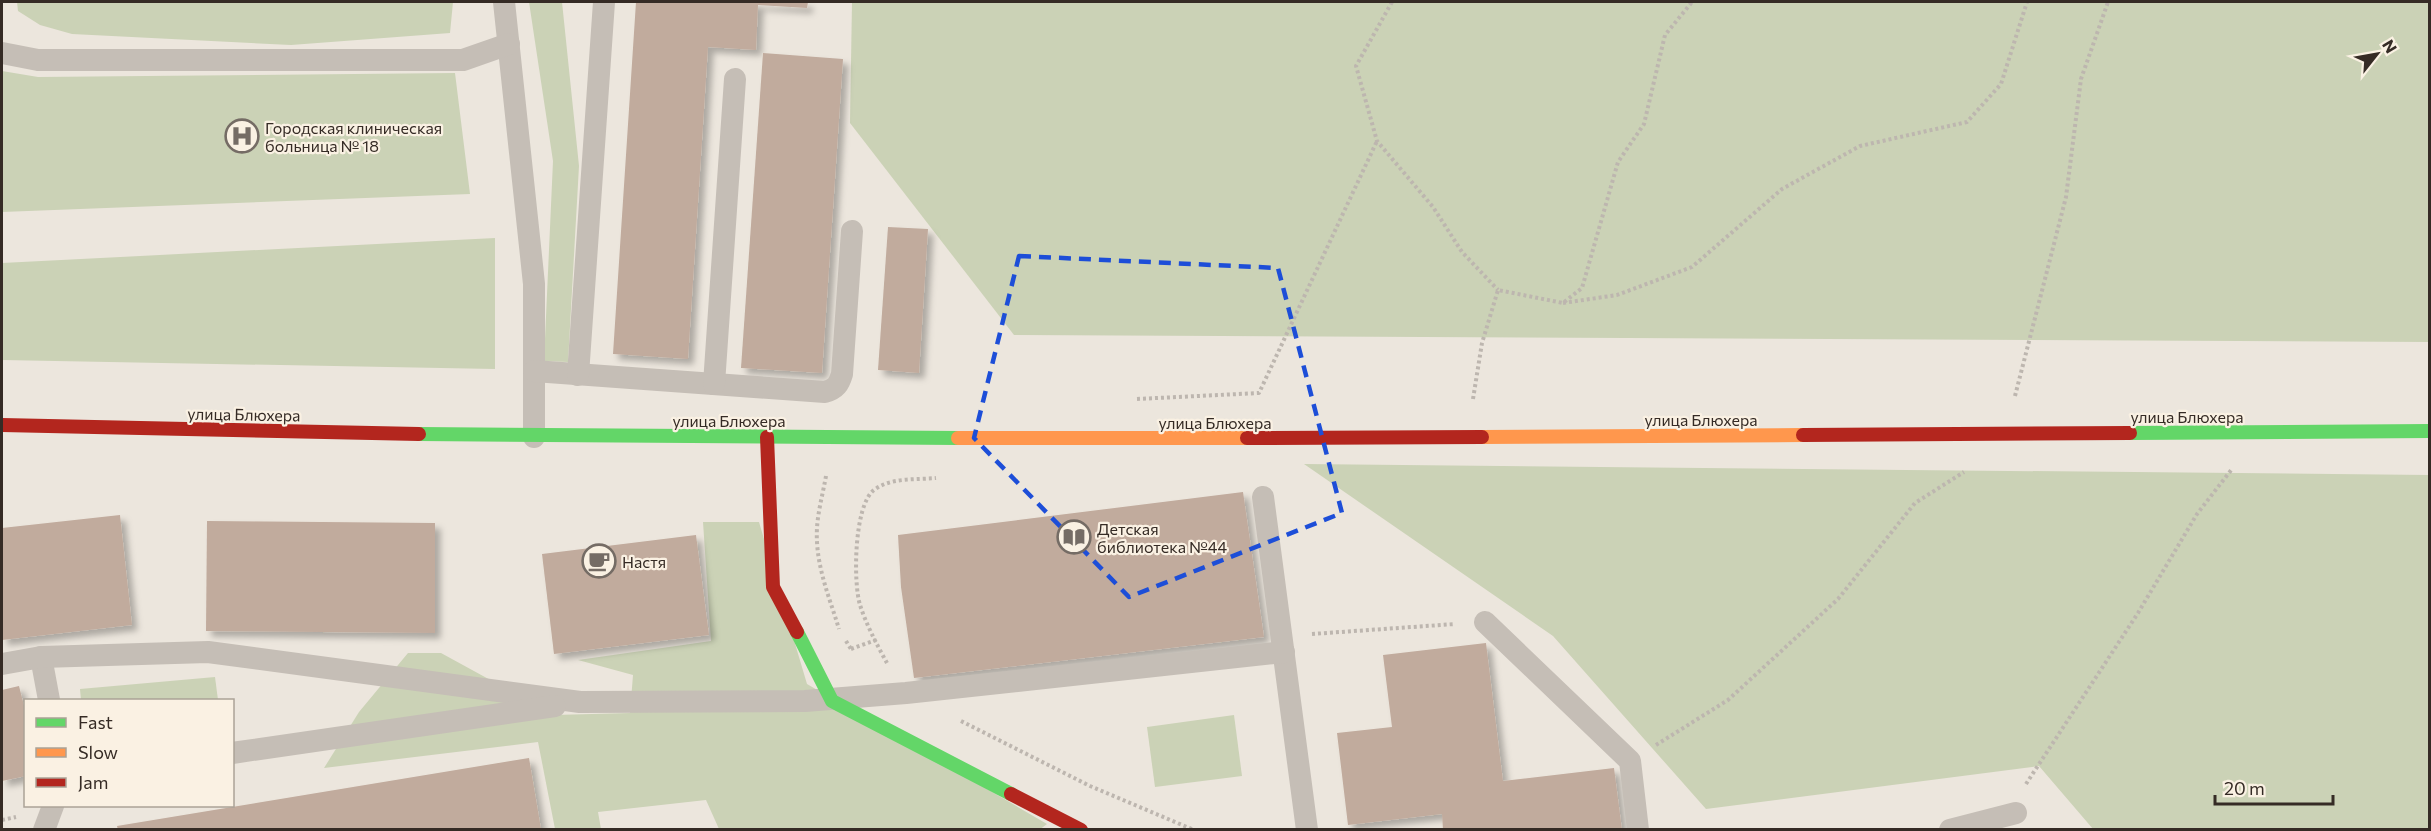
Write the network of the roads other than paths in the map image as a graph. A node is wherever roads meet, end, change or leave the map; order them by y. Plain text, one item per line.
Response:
1 (504, 2) edge
2 (604, 2) edge
3 (509, 44) junction
4 (2, 53) edge
5 (735, 79) dead end
6 (852, 231) dead end
7 (534, 372) junction
8 (579, 375) junction
9 (714, 384) junction
10 (2, 425) edge
11 (2430, 431) edge
12 (534, 437) junction
13 (767, 437) junction
14 (1263, 497) dead end
15 (1485, 622) road end
16 (1283, 644) junction
17 (41, 657) junction
18 (2, 664) edge
19 (50, 699) edge
20 (832, 700) junction
21 (580, 702) junction
22 (234, 753) edge
23 (53, 807) edge
24 (2016, 813) road end
25 (1074, 828) edge
26 (44, 830) edge
27 (1307, 830) edge
28 (1638, 830) edge
29 (1950, 830) edge

1 - 3 lane
2 - 8 lane
3 - 4 lane
3 - 7 lane
5 - 9 lane
6 - 9 lane
7 - 8 lane
7 - 12 lane
8 - 9 lane
10 - 12 street, улица Блюхера
11 - 13 street, улица Блюхера
12 - 13 street, улица Блюхера
13 - 20 street
14 - 16 lane
15 - 28 lane
16 - 20 lane
16 - 27 lane
17 - 18 lane
17 - 19 lane
17 - 21 lane
20 - 21 lane
20 - 25 street
21 - 22 lane
23 - 26 lane
24 - 29 lane

